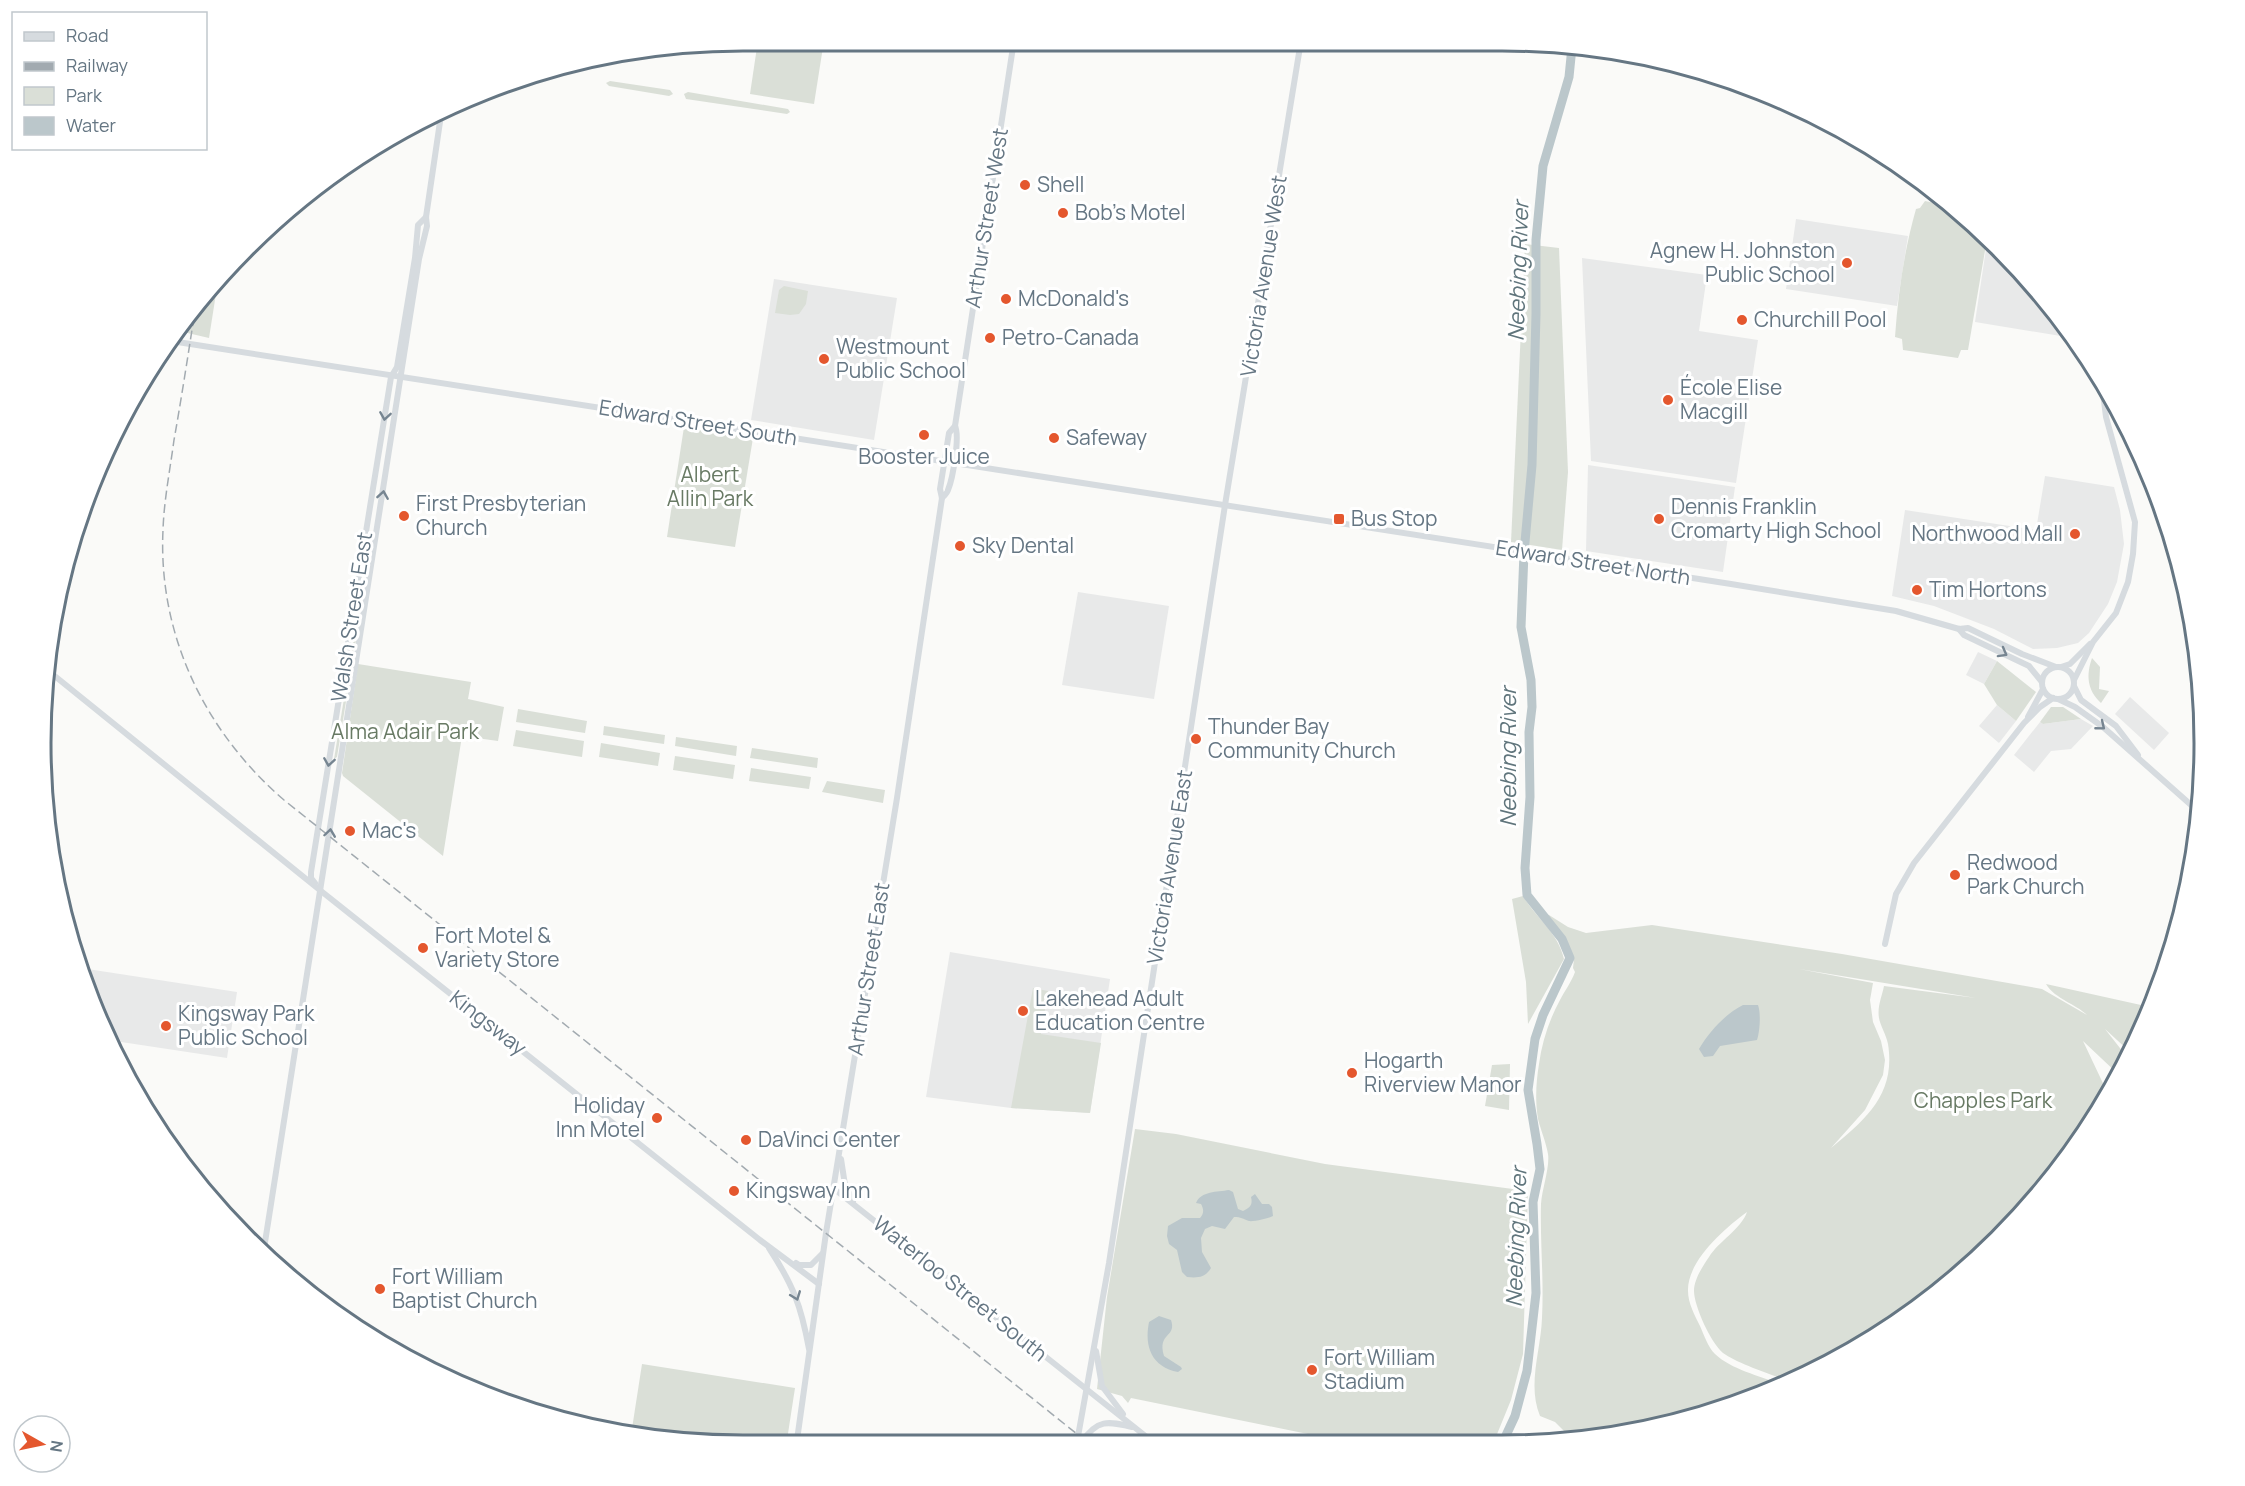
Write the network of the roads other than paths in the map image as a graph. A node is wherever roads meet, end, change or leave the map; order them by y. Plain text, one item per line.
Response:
1 (1012, 51) edge
2 (1299, 51) edge
3 (440, 121) edge
4 (426, 217) junction
5 (180, 342) edge
6 (391, 377) junction
7 (400, 378) junction
8 (2104, 403) edge
9 (955, 426) junction
10 (945, 461) junction
11 (954, 462) junction
12 (942, 498) junction
13 (1225, 505) junction
14 (1959, 629) junction
15 (2093, 642) junction
16 (2059, 667) junction
17 (54, 676) edge
18 (2074, 683) junction
19 (2042, 685) junction
20 (2056, 699) junction
21 (2025, 723) junction
22 (2140, 758) junction
23 (2191, 805) edge
24 (321, 891) junction
25 (1885, 944) dead end
26 (841, 1146) junction
27 (833, 1188) junction
28 (855, 1204) junction
29 (265, 1242) edge
30 (767, 1245) junction
31 (824, 1250) junction
32 (819, 1284) junction
33 (1095, 1344) junction
34 (810, 1355) junction
35 (1087, 1389) junction
36 (1136, 1428) junction
37 (798, 1435) edge
38 (1078, 1435) edge
39 (1087, 1435) edge
40 (1144, 1435) edge

1 - 9 main road, Arthur Street West
2 - 13 main road, Victoria Avenue West
3 - 4 main road
4 - 6 main road, Walsh Street East
4 - 7 main road, Walsh Street East
5 - 6 main road, Edward Street South
6 - 7 main road, Edward Street South
6 -> 24 main road, Walsh Street East
7 - 10 main road, Edward Street South
24 -> 7 main road, Walsh Street East
8 - 15 main road
9 - 10 main road, Arthur Street West
9 - 11 main road, Arthur Street West
10 - 11 main road, Edward Street South
10 - 12 main road, Arthur Street East
11 - 12 main road, Arthur Street East
11 - 13 main road, Edward Street South
12 - 26 main road, Arthur Street East
13 - 14 main road, Edward Street North
13 - 33 main road, Victoria Avenue East
14 - 16 main road, Edward Street North
14 -> 19 main road, Edward Street North
15 - 16 main road
15 - 18 main road
16 - 18 main road
16 - 19 main road
17 - 24 main road, Kingsway
18 - 20 main road
18 - 22 main road
19 - 20 main road
19 - 21 main road
20 - 21 main road
20 -> 22 main road
21 - 25 main road
22 - 23 main road
24 - 29 main road, Walsh Street East
24 - 30 main road, Kingsway
26 - 27 main road, Arthur Street East
26 - 28 main road
27 - 28 main road, Waterloo Street South
27 - 31 main road, Arthur Street East
28 - 35 main road, Waterloo Street South
30 - 31 main road
30 - 32 main road, Kingsway
30 -> 34 main road
31 - 32 main road, Arthur Street East
32 - 34 main road, Arthur Street East
33 - 35 main road, Victoria Avenue East
33 - 36 main road
34 - 37 main road, Arthur Street East
35 - 36 main road, Waterloo Street South
35 - 38 main road, Victoria Avenue East
36 - 39 main road
36 - 40 main road

